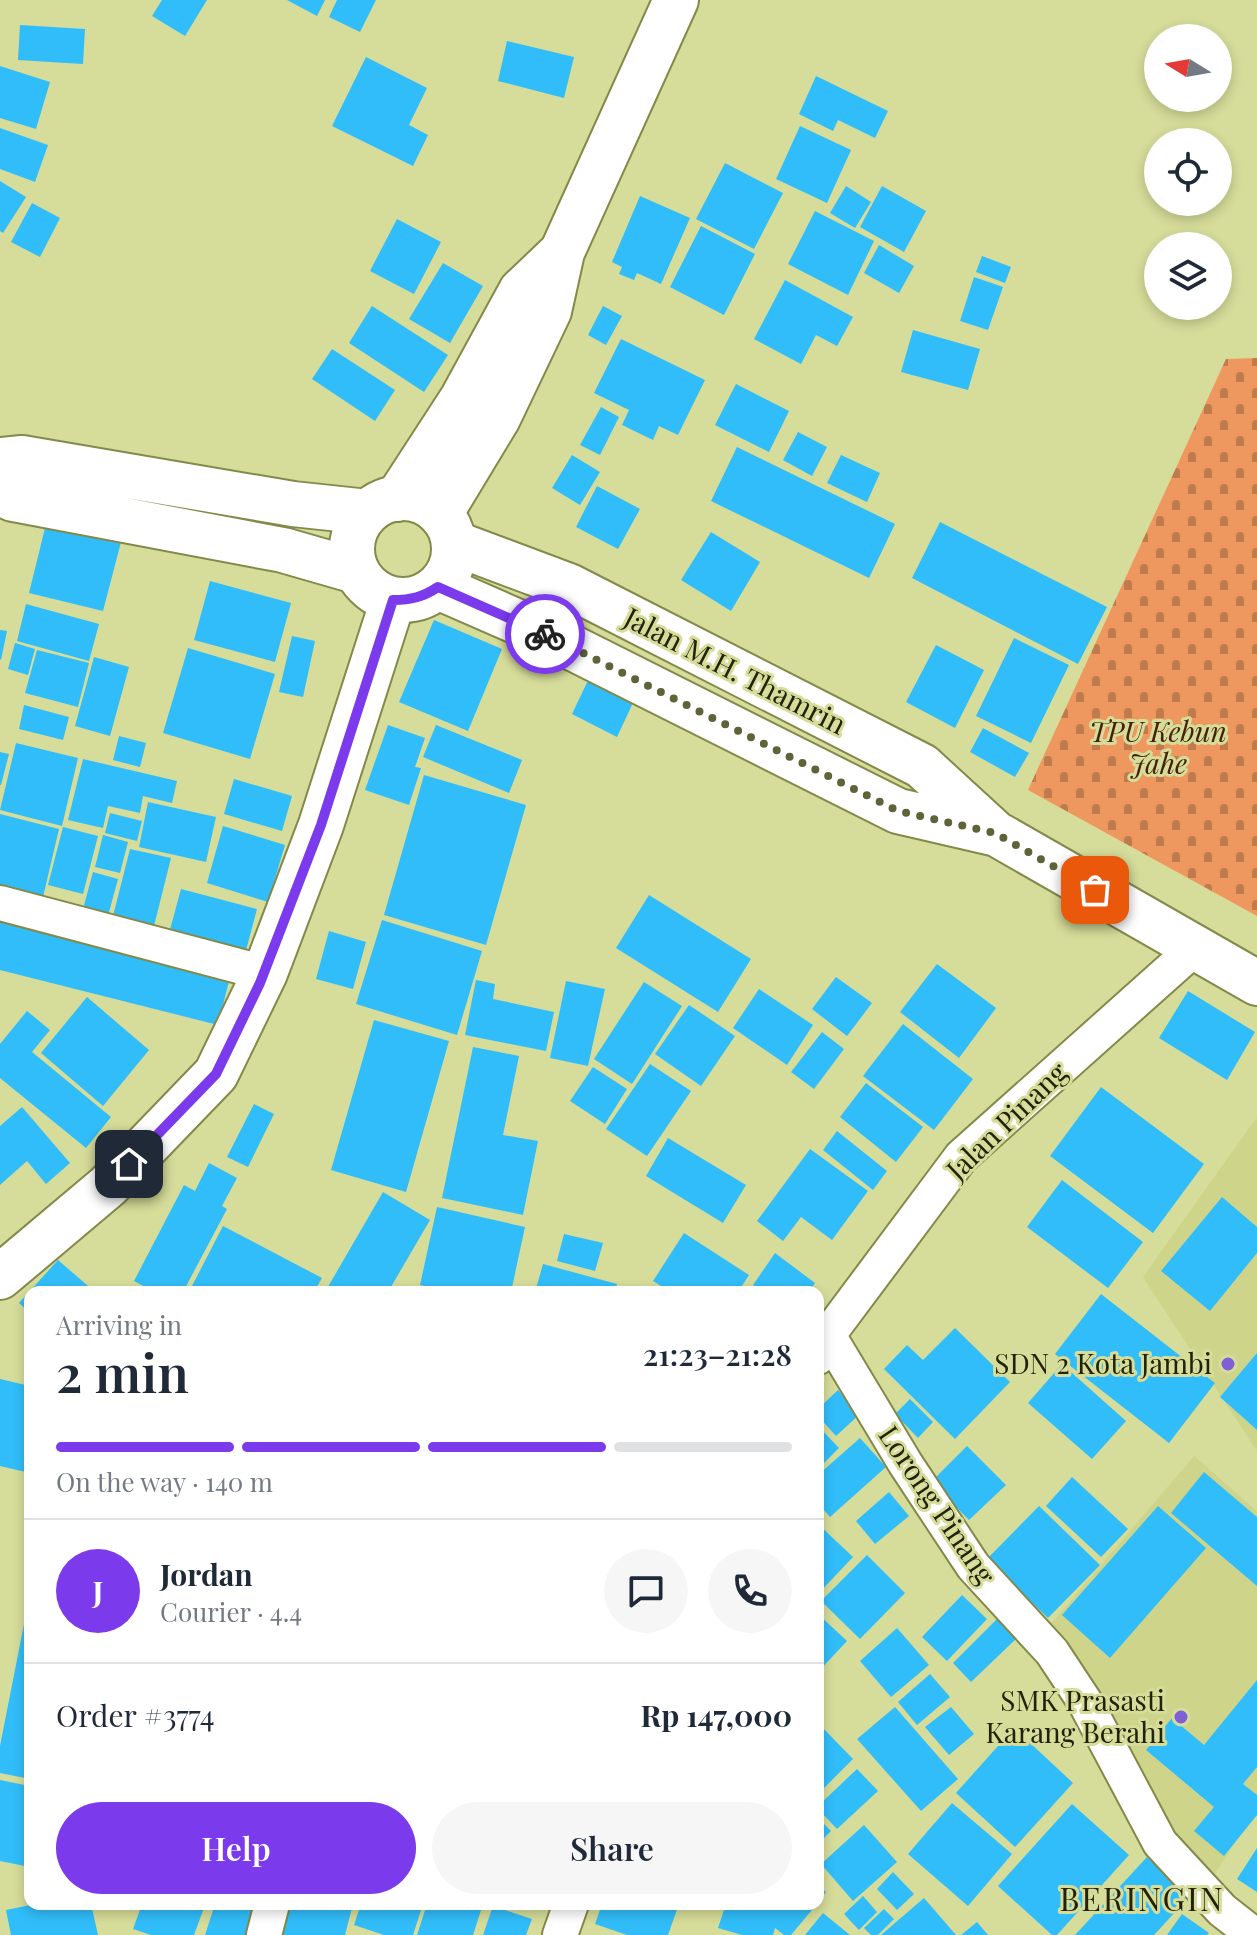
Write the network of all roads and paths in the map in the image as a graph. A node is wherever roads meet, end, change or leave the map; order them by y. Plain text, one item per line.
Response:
1 (676, 0) edge
2 (562, 252) junction
3 (0, 460) edge
4 (0, 493) edge
5 (382, 505) junction
6 (447, 529) junction
7 (356, 571) junction
8 (438, 587) junction
9 (393, 600) junction
10 (995, 833) junction
11 (0, 903) edge
12 (1195, 948) junction
13 (265, 973) junction
14 (1257, 983) edge
15 (0, 1277) edge
16 (824, 1345) edge
17 (824, 1347) edge
18 (270, 1910) edge
19 (569, 1910) edge
20 (264, 1935) edge
21 (560, 1935) edge
22 (1254, 1935) edge

1 - 2 main road
2 - 5 main road
2 - 6 main road
3 - 5 main road
4 - 7 main road
5 - 6 main road
5 - 7 main road
6 - 8 main road
6 - 10 main road, Jalan M.H. Thamrin
7 - 9 main road
8 - 9 main road
8 - 10 main road, Jalan M.H. Thamrin
9 - 13 main road
10 - 12 main road, Jalan M.H. Thamrin
11 - 13 street
12 - 14 main road, Jalan M.H. Thamrin
12 - 16 street, Jalan Pinang
13 - 15 main road
17 - 22 street, Lorong Pinang
18 - 20 street
19 - 21 street

